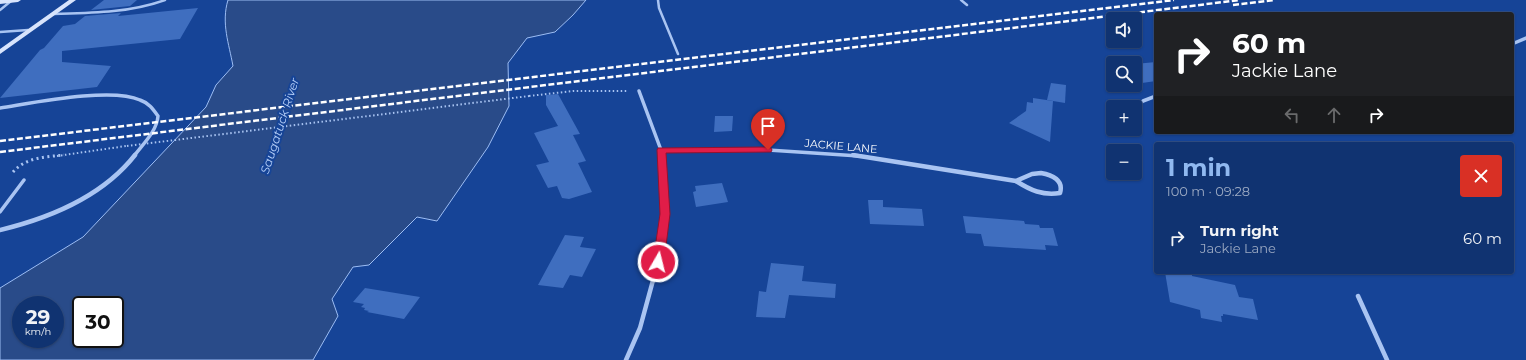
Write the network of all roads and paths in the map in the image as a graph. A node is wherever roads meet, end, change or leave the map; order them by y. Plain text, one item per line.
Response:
1 (15, 0) edge
2 (73, 0) edge
3 (166, 0) edge
4 (658, 0) edge
5 (961, 0) edge
6 (0, 2) edge
7 (967, 5) dead end
8 (0, 10) edge
9 (53, 14) junction
10 (30, 30) junction
11 (0, 32) edge
12 (1526, 38) edge
13 (1514, 43) edge
14 (1, 51) edge
15 (678, 54) dead end
16 (639, 91) joint
17 (1154, 97) edge
18 (1142, 102) edge
19 (0, 108) edge
20 (661, 150) junction
21 (10, 177) dead end
22 (24, 180) dead end
23 (1016, 181) junction
24 (0, 212) edge
25 (0, 230) edge
26 (1358, 296) dead end
27 (626, 360) edge
28 (1387, 360) edge

1 - 6 street
1 - 8 lane
2 - 9 street
3 - 9 lane
4 - 15 lane
5 - 7 lane
9 - 10 street
10 - 11 lane
10 - 14 street
12 - 13 street
16 - 20 street
16 - 21 path, bridge
17 - 18 street
19 - 25 street
20 - 23 street, JACKIE LANE
20 - 27 street
22 - 24 lane
23 - 23 street, JACKIE LANE
26 - 28 street

